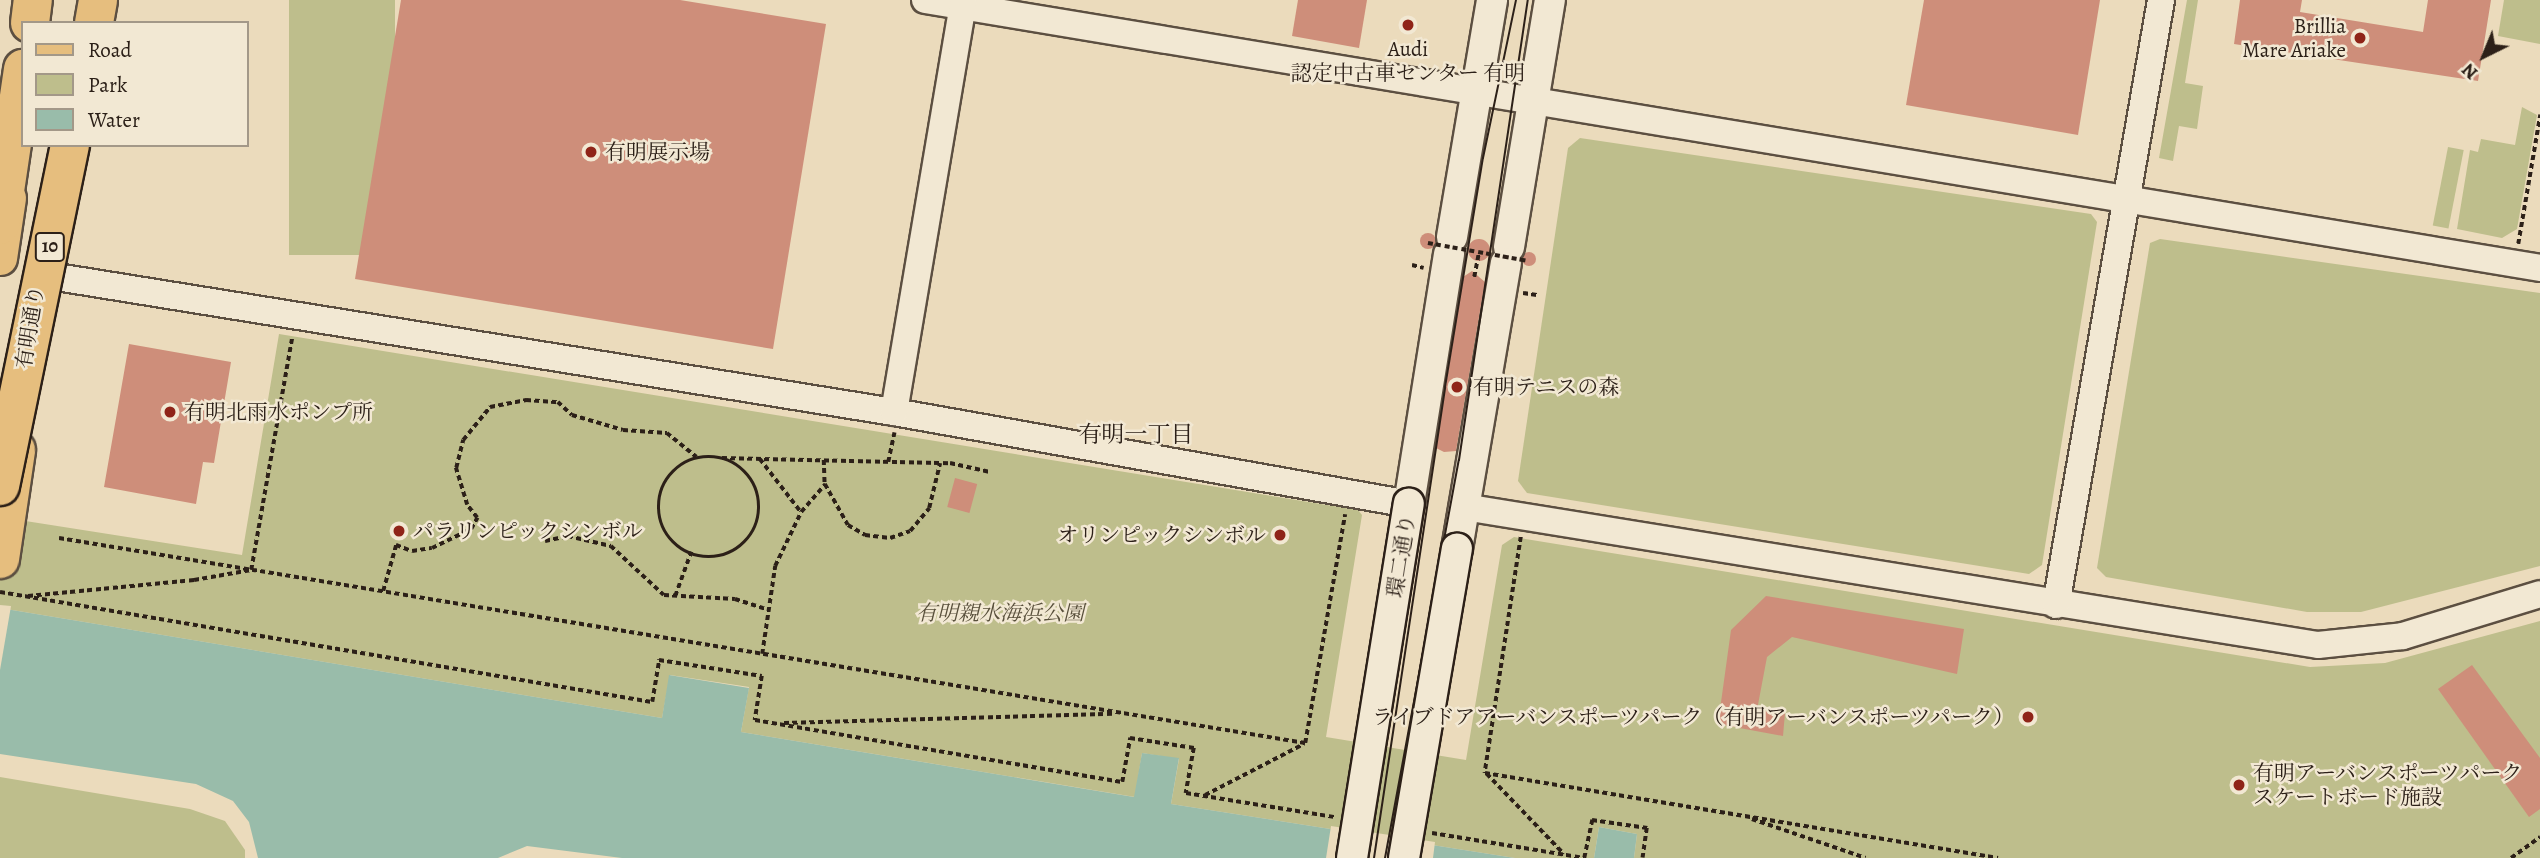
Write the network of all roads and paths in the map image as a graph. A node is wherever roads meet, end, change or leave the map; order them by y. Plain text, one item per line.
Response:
1 (33, 0) edge
2 (46, 0) edge
3 (88, 0) edge
4 (98, 0) edge
5 (925, 0) edge
6 (1492, 0) edge
7 (1550, 0) edge
8 (2161, 0) edge
9 (963, 3) edge
10 (30, 21) edge
11 (41, 21) edge
12 (84, 21) edge
13 (94, 21) edge
14 (21, 84) edge
15 (1476, 92) junction
16 (1532, 103) junction
17 (2540, 115) edge
18 (21, 133) edge
19 (60, 147) edge
20 (70, 147) edge
21 (2129, 197) junction
22 (4, 214) edge
23 (1443, 244) junction
24 (2518, 244) dead end
25 (1506, 256) junction
26 (0, 258) edge
27 (2540, 268) edge
28 (38, 274) junction
29 (1474, 277) dead end
30 (293, 331) dead end
31 (30, 348) junction
32 (895, 421) junction
33 (697, 457) junction
34 (720, 458) junction
35 (760, 459) junction
36 (824, 460) junction
37 (888, 462) junction
38 (940, 463) junction
39 (990, 472) dead end
40 (825, 484) junction
41 (0, 486) edge
42 (1409, 504) junction
43 (1346, 505) dead end
44 (1464, 507) junction
45 (0, 509) edge
46 (801, 512) junction
47 (1522, 535) dead end
48 (59, 538) dead end
49 (545, 541) dead end
50 (691, 552) junction
51 (0, 559) edge
52 (251, 570) junction
53 (0, 592) edge
54 (383, 592) junction
55 (2540, 594) edge
56 (675, 596) junction
57 (26, 597) junction
58 (2056, 605) junction
59 (769, 610) junction
60 (762, 654) junction
61 (1123, 713) junction
62 (775, 723) junction
63 (1305, 743) junction
64 (1486, 773) junction
65 (1203, 796) junction
66 (1743, 815) junction
67 (1337, 817) dead end
68 (1431, 832) dead end
69 (2540, 837) edge
70 (1564, 854) junction
71 (1352, 858) edge
72 (1404, 858) edge
73 (1643, 858) edge
74 (1866, 858) edge
75 (1998, 858) edge
76 (2511, 858) edge

1 - 10 highway
2 - 11 main road
3 - 12 main road
4 - 13 highway
5 - 9 street
6 - 15 main road, 環二通り
7 - 16 main road
8 - 21 street
9 - 15 street
9 - 32 street
14 - 22 highway
15 - 16 street
15 - 23 main road, 環二通り
16 - 21 street
16 - 25 main road
17 - 24 path
18 - 22 main road
19 - 28 main road, 有明通り
20 - 31 highway, 10, bridge
21 - 27 street
21 - 58 street
22 - 26 main road
23 - 25 path, bridge
23 - 42 main road, 環二通り
25 - 25 path, bridge
25 - 29 path
25 - 44 main road
28 - 32 street
28 - 45 main road, 有明通り, bridge
30 - 52 path
31 - 41 highway, 10, bridge
31 - 51 highway, 10, bridge
32 - 37 path
32 - 42 street
33 - 34 path
33 - 50 path
33 - 54 path
34 - 35 path
34 - 50 path
35 - 36 path
35 - 46 path
36 - 37 path
36 - 40 path
37 - 38 path
38 - 39 path
38 - 40 path
40 - 46 path
42 - 71 main road, 環二通り, bridge
43 - 63 path
44 - 58 street
44 - 72 main road, bridge
46 - 59 path
47 - 64 path
48 - 52 path
49 - 56 path
50 - 56 path
52 - 54 path
52 - 57 path
53 - 57 path
54 - 60 path
55 - 58 street
56 - 59 path
57 - 62 path
59 - 60 path
60 - 61 path
61 - 62 path
61 - 63 path
62 - 65 path
63 - 65 path
64 - 66 path
64 - 70 path
65 - 67 path
66 - 74 path
66 - 75 path
68 - 70 path
69 - 76 path
70 - 73 path

